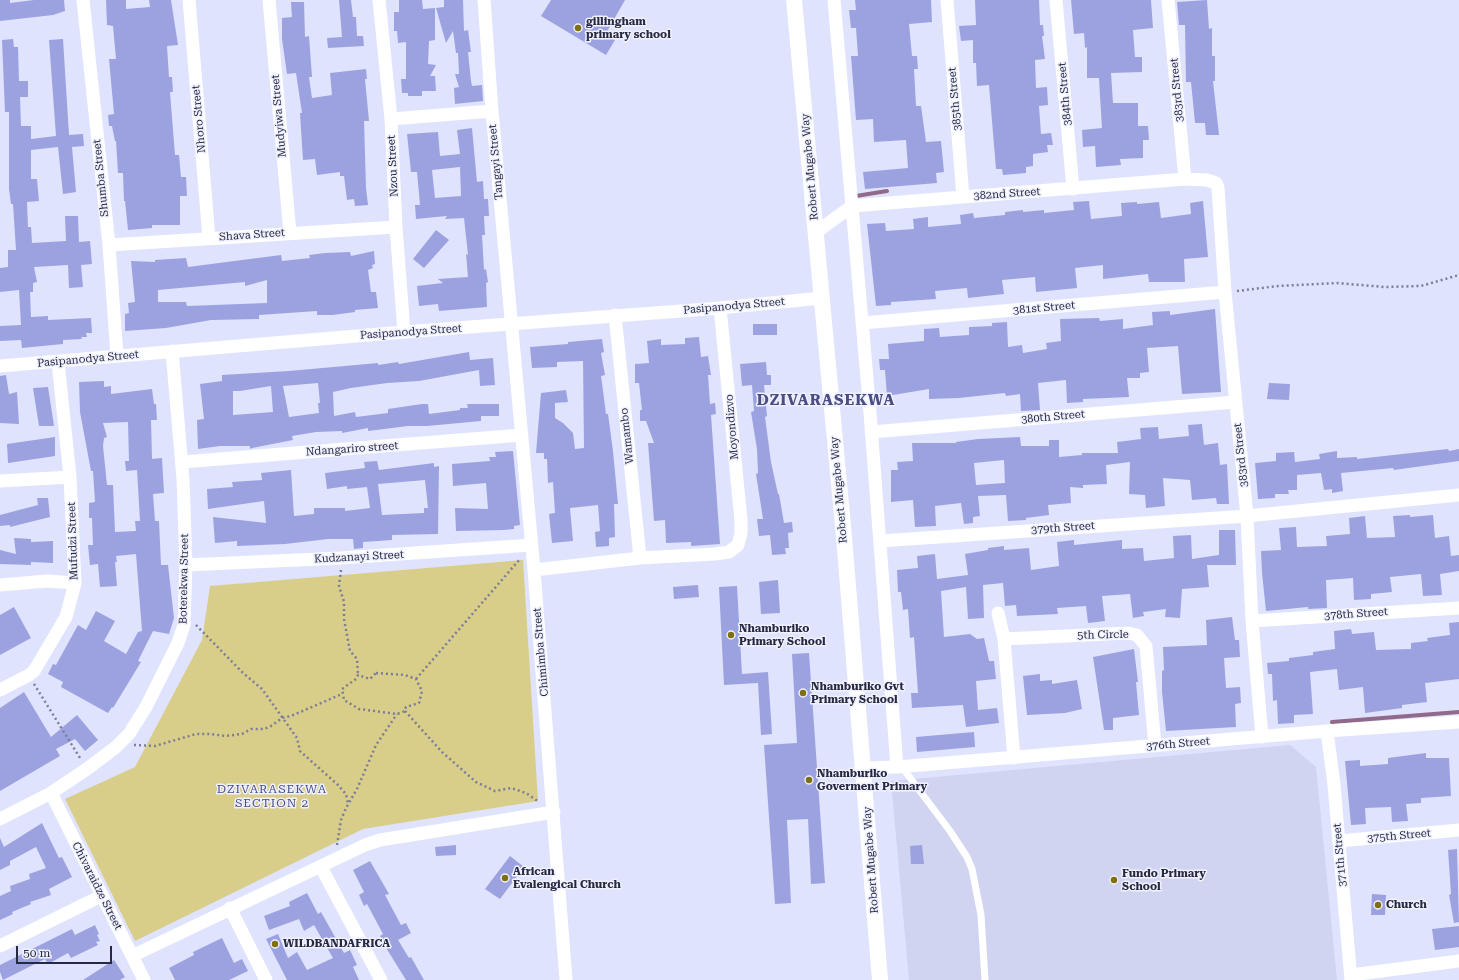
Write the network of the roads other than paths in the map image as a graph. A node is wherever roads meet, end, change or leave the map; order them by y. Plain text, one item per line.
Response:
1 (83, 0) edge
2 (189, 0) edge
3 (270, 0) edge
4 (379, 0) edge
5 (484, 0) edge
6 (794, 0) edge
7 (834, 0) edge
8 (947, 0) edge
9 (1056, 0) edge
10 (1168, 0) edge
11 (492, 111) junction
12 (391, 119) junction
13 (1185, 180) junction
14 (1207, 180) joint
15 (1073, 189) junction
16 (963, 197) junction
17 (852, 206) junction
18 (396, 227) junction
19 (290, 233) junction
20 (816, 233) junction
21 (209, 238) junction
22 (108, 245) junction
23 (1225, 293) junction
24 (822, 298) junction
25 (720, 308) junction
26 (615, 315) junction
27 (862, 323) junction
28 (511, 325) junction
29 (404, 332) junction
30 (172, 351) junction
31 (117, 356) junction
32 (58, 362) junction
33 (0, 366) edge
34 (1236, 402) junction
35 (871, 432) junction
36 (522, 435) junction
37 (182, 462) junction
38 (70, 477) junction
39 (0, 481) edge
40 (1459, 495) edge
41 (1247, 516) junction
42 (880, 541) junction
43 (532, 545) junction
44 (640, 558) junction
45 (186, 565) junction
46 (534, 570) junction
47 (75, 583) junction
48 (0, 585) edge
49 (1459, 608) edge
50 (998, 613) dead end
51 (1252, 621) junction
52 (1004, 639) junction
53 (0, 690) edge
54 (1459, 722) edge
55 (1327, 731) junction
56 (1262, 737) junction
57 (1155, 746) junction
58 (1014, 758) junction
59 (899, 767) junction
60 (864, 768) junction
61 (51, 792) junction
62 (547, 813) junction
63 (0, 819) edge
64 (1459, 830) edge
65 (1339, 841) junction
66 (321, 867) junction
67 (101, 896) junction
68 (230, 908) junction
69 (0, 946) edge
70 (132, 956) junction
71 (1459, 961) edge
72 (1351, 978) edge
73 (144, 980) edge
74 (266, 980) edge
75 (381, 980) edge
76 (566, 980) edge
77 (880, 980) edge
78 (985, 980) edge

1 - 22 street, Shumba Street
2 - 21 street, Nhoro Street
3 - 19 street, Mudyiwa Street
4 - 12 street, Nzou Street
5 - 11 street, Tangayi Street
6 - 20 street, Robert Mugabe Way
7 - 17 street
8 - 16 street, 385th Street
9 - 15 street, 384th Street
10 - 13 street, 383rd Street
11 - 12 street
11 - 28 street, Tangayi Street
12 - 18 street, Nzou Street
13 - 14 street, 382nd Street
13 - 15 street, 382nd Street
14 - 23 street, 383rd Street
15 - 16 street, 382nd Street
16 - 17 street, 382nd Street
17 - 20 street
17 - 27 street
18 - 19 street, Shava Street
18 - 29 street, Nzou Street
19 - 21 street, Shava Street
20 - 24 street, Robert Mugabe Way
21 - 22 street, Shava Street
22 - 31 street, Shumba Street
23 - 27 street, 381st Street
23 - 34 street, 383rd Street
24 - 25 street, Pasipanodya Street
24 - 60 street, Robert Mugabe Way
25 - 26 street, Pasipanodya Street
25 - 44 street, Moyondizvo
26 - 28 street, Pasipanodya Street
26 - 44 street, Wamambo
27 - 35 street
28 - 29 street, Pasipanodya Street
28 - 36 street, Chimimba Street
29 - 30 street, Pasipanodya Street
30 - 31 street, Pasipanodya Street
30 - 37 street, Boterekwa Street
31 - 32 street, Pasipanodya Street
32 - 33 street, Pasipanodya Street
32 - 38 street, Mufudzi Street
34 - 35 street, 380th Street
34 - 41 street, 383rd Street
35 - 42 street
36 - 37 street, Ndangariro street
36 - 43 street, Chimimba Street
37 - 45 street, Boterekwa Street
38 - 39 street
38 - 47 street, Mufudzi Street
40 - 41 street, 379th Street
41 - 42 street, 379th Street
41 - 51 street, 383rd Street
42 - 59 street
43 - 45 street, Kudzanayi Street
43 - 46 street, Chimimba Street
44 - 46 street
45 - 61 street, Boterekwa Street
46 - 62 street, Chimimba Street
47 - 48 street
47 - 53 street, Mufudzi Street
49 - 51 street, 378th Street
50 - 52 street
51 - 56 street, 383rd Street
52 - 57 street, 5th Circle
52 - 58 street
54 - 55 street, 376th Street
55 - 56 street, 376th Street
55 - 65 street, 371th Street
56 - 57 street, 376th Street
57 - 58 street, 376th Street
58 - 59 street, 376th Street
59 - 60 street, 376th Street
59 - 78 lane
60 - 77 street, Robert Mugabe Way
61 - 63 street, Boterekwa Street
61 - 67 street, Chivaraidze Street
62 - 66 street
62 - 76 street, Chimimba Street
64 - 65 street, 375th Street
65 - 72 street, 371th Street
66 - 68 street
66 - 75 street
67 - 69 street
67 - 70 street, Chivaraidze Street
68 - 70 street
68 - 74 street
70 - 73 street, Chivaraidze Street
71 - 72 street

